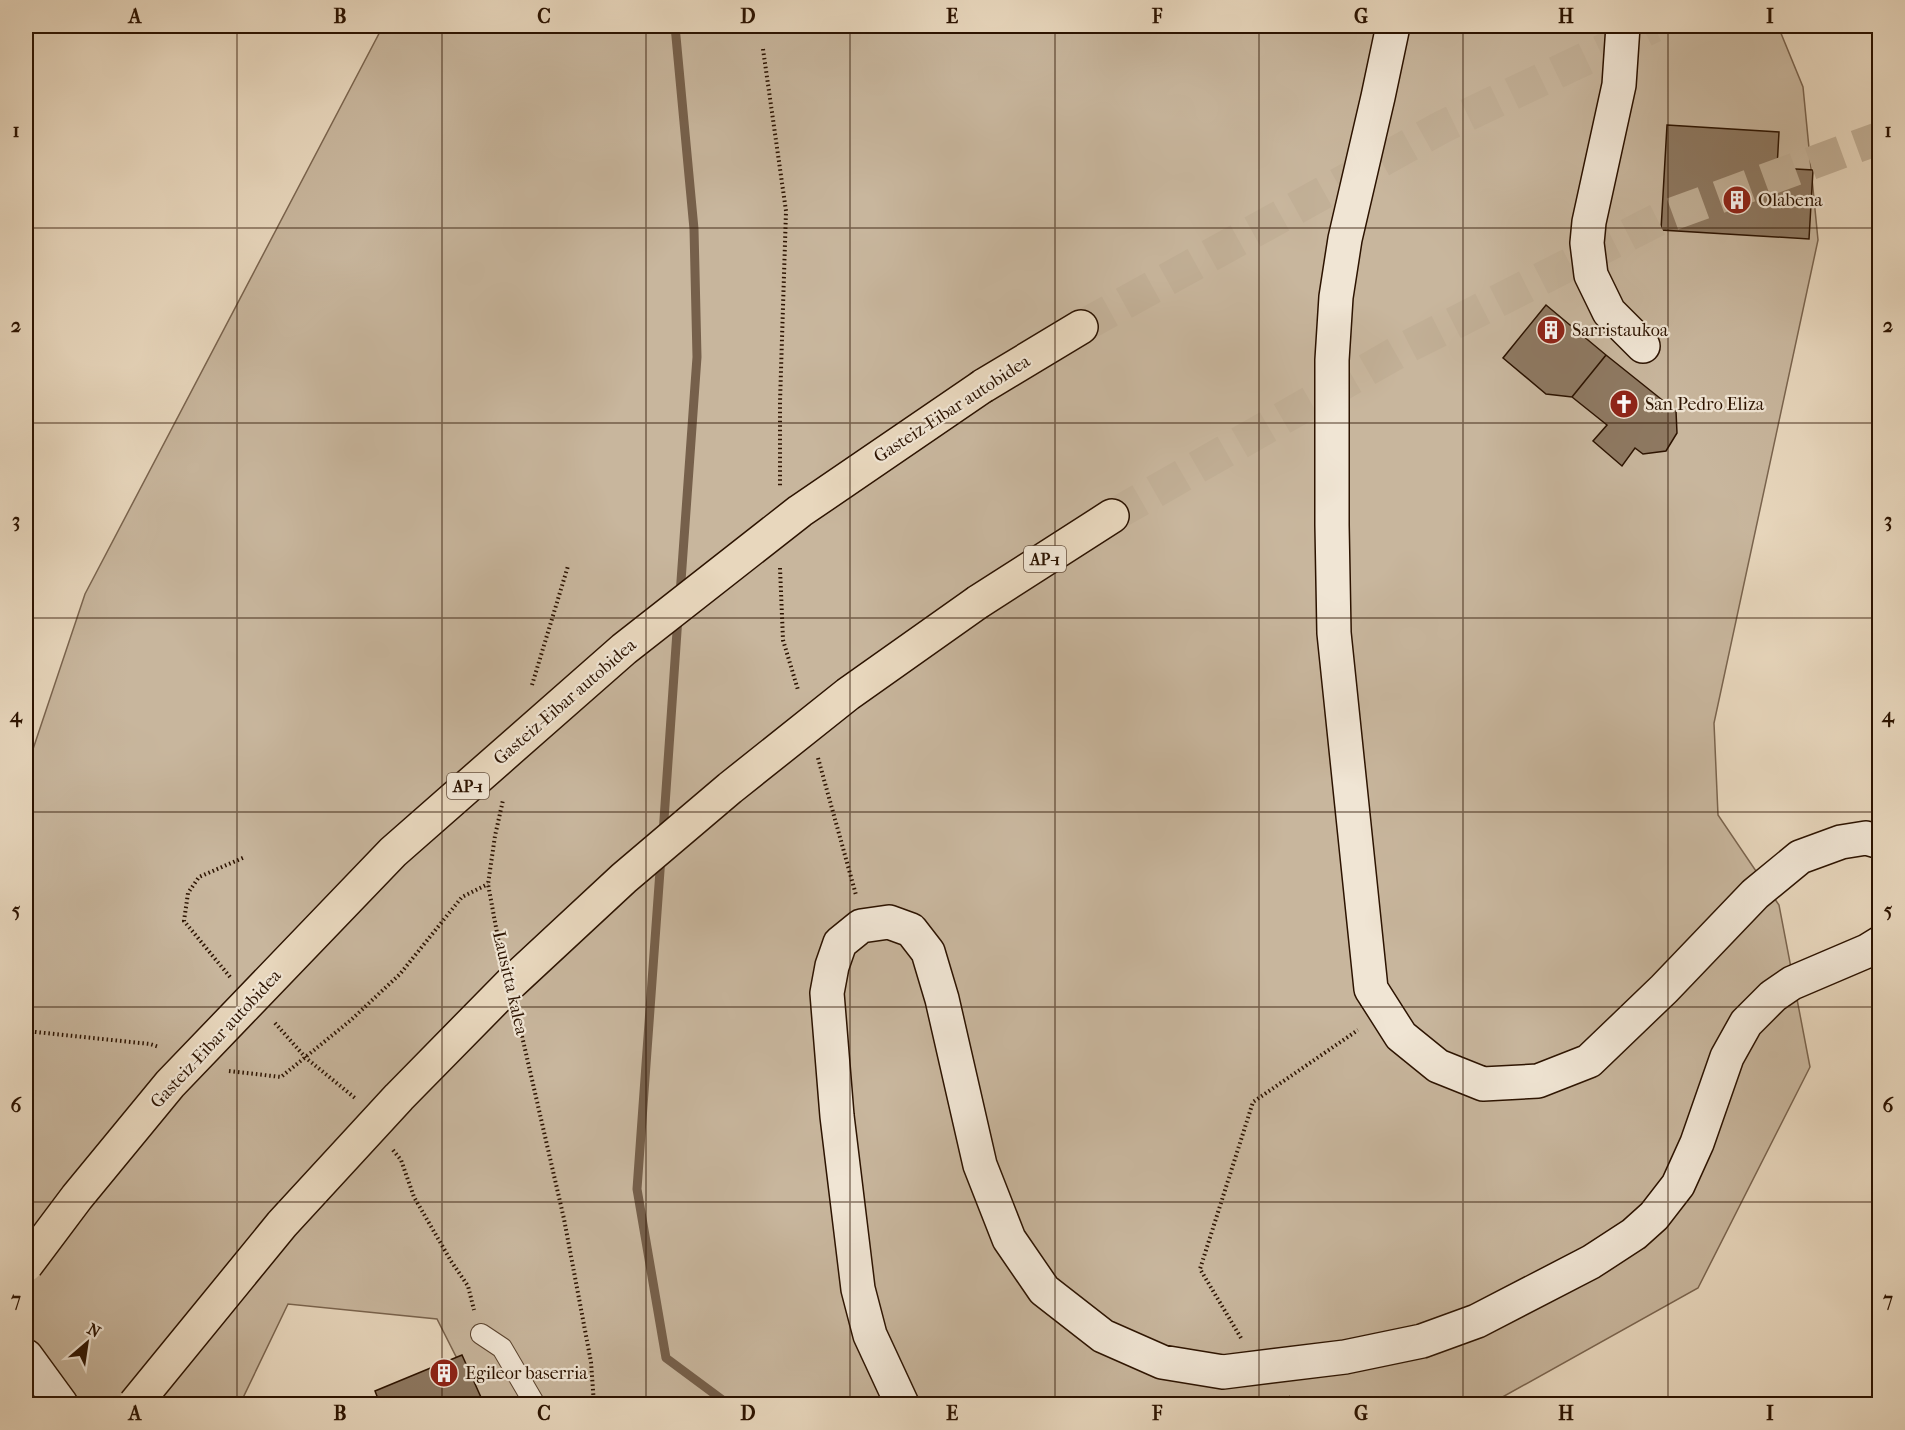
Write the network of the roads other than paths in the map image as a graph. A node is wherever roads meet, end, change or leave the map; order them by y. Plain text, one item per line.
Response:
1 (1392, 26) edge
2 (1623, 26) edge
3 (1081, 327) tunnel mouth
4 (1642, 346) dead end
5 (1112, 516) tunnel mouth
6 (1880, 842) edge
7 (1880, 943) edge
8 (26, 1265) edge
9 (481, 1334) road end
10 (26, 1356) edge
11 (62, 1404) edge
12 (135, 1404) edge
13 (534, 1404) edge
14 (902, 1404) edge

1 - 6 street
2 - 4 street
3 - 8 highway, Gasteiz-Eibar autobidea / AP-1, bridge
5 - 12 highway, AP-1, bridge
7 - 14 street
9 - 13 lane
10 - 11 street

